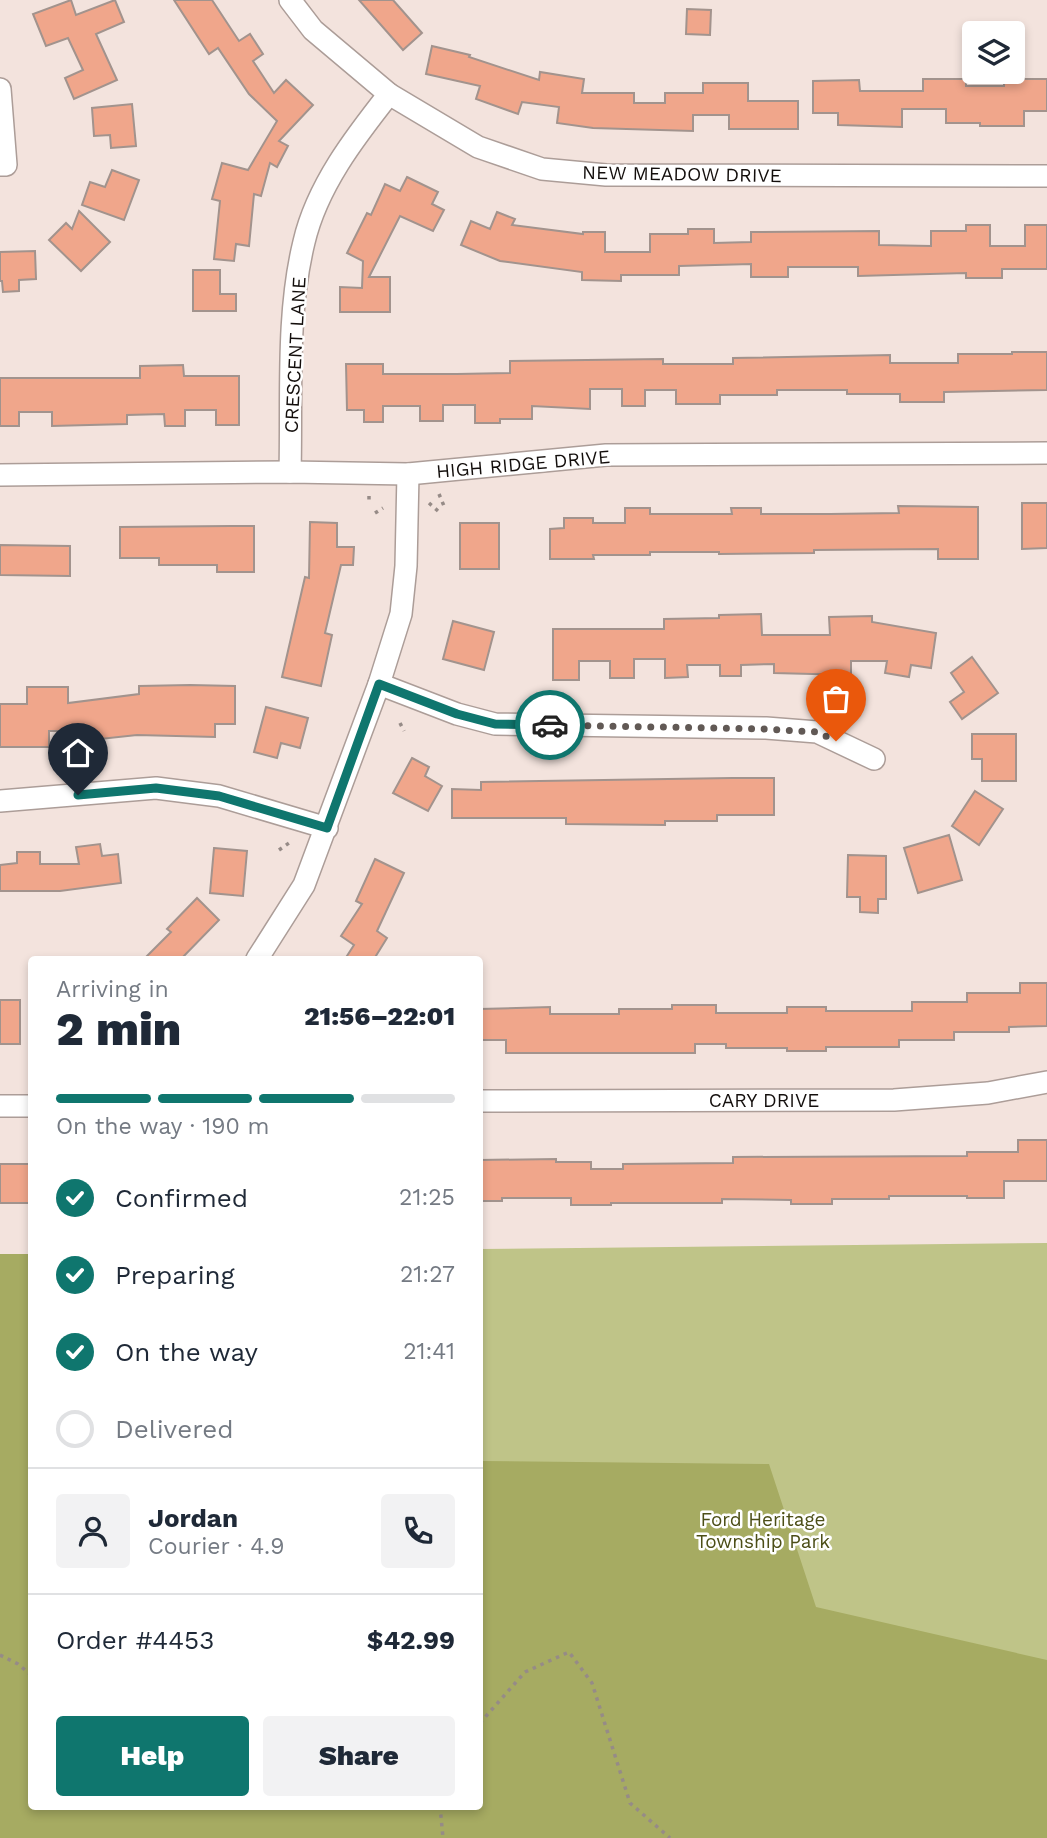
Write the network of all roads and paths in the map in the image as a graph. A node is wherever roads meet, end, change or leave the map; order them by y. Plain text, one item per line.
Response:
1 (290, 0) edge
2 (0, 89) edge
3 (389, 94) junction
4 (0, 165) edge
5 (1047, 176) edge
6 (1047, 453) edge
7 (290, 472) junction
8 (408, 474) junction
9 (0, 475) edge
10 (439, 494) dead end
11 (369, 496) dead end
12 (369, 503) dead end
13 (429, 503) dead end
14 (444, 506) dead end
15 (383, 508) dead end
16 (438, 511) dead end
17 (375, 513) dead end
18 (379, 684) junction
19 (400, 723) dead end
20 (404, 731) dead end
21 (874, 759) dead end
22 (0, 801) edge
23 (327, 828) junction
24 (289, 843) dead end
25 (279, 850) dead end
26 (259, 956) edge
27 (1047, 1082) edge
28 (483, 1101) edge
29 (0, 1106) edge
30 (28, 1106) edge
31 (0, 1655) edge
32 (28, 1673) edge
33 (483, 1720) edge
34 (440, 1810) edge
35 (443, 1838) edge
36 (670, 1838) edge

1 - 3 street, NEW MEADOW DRIVE
2 - 4 street
3 - 5 street, NEW MEADOW DRIVE
3 - 7 street, CRESCENT LANE
6 - 8 street, HIGH RIDGE DRIVE
7 - 8 street, HIGH RIDGE DRIVE
7 - 9 street, HIGH RIDGE DRIVE
8 - 18 street
10 - 14 path
11 - 12 path
13 - 16 path
15 - 17 path
18 - 21 street
18 - 23 street
19 - 20 path
22 - 23 street
23 - 26 street
24 - 25 path
27 - 28 street, CARY DRIVE
29 - 30 street
31 - 32 path
33 - 36 path
34 - 35 path

